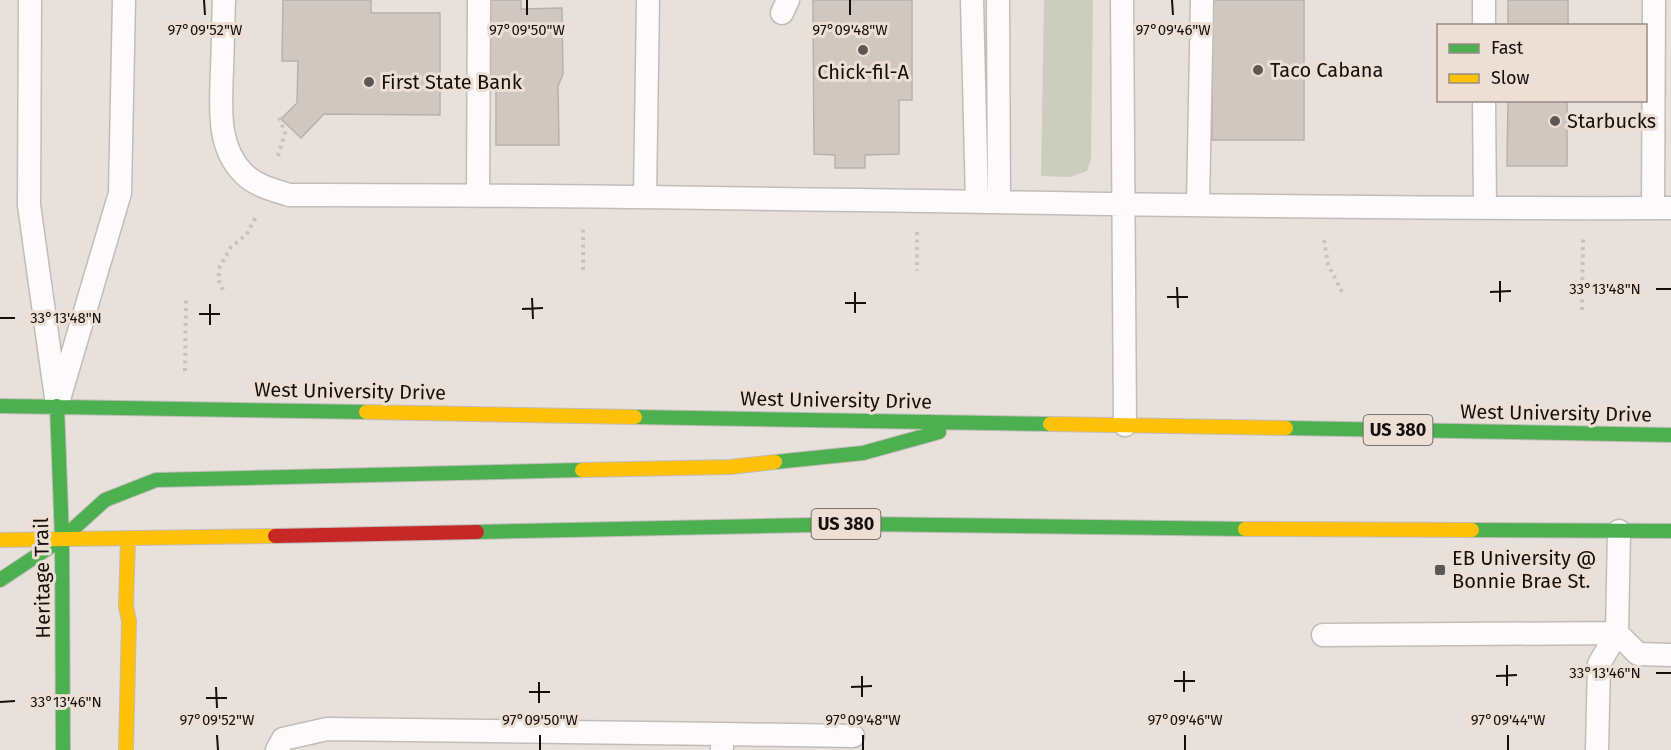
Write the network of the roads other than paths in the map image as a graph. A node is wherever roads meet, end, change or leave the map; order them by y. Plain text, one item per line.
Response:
1 (30, 0) edge
2 (124, 0) edge
3 (224, 0) edge
4 (479, 0) edge
5 (648, 0) edge
6 (972, 0) edge
7 (998, 0) edge
8 (1122, 0) edge
9 (1202, 0) edge
10 (1484, 0) edge
11 (1654, 0) edge
12 (1484, 24) edge
13 (1484, 102) edge
14 (478, 195) junction
15 (645, 197) junction
16 (999, 201) junction
17 (977, 202) junction
18 (1123, 204) junction
19 (1198, 204) junction
20 (1485, 208) junction
21 (1662, 208) edge
22 (0, 406) edge
23 (57, 406) junction
24 (29, 418) dead end
25 (973, 422) junction
26 (1125, 425) junction
27 (1671, 435) edge
28 (1619, 531) junction
29 (1671, 531) edge
30 (62, 539) junction
31 (128, 539) junction
32 (0, 540) edge
33 (0, 580) edge
34 (1617, 633) junction
35 (1323, 635) dead end
36 (1671, 655) edge
37 (853, 736) dead end
38 (722, 742) edge
39 (63, 750) edge
40 (126, 750) edge
41 (277, 750) edge
42 (1597, 750) edge

1 - 23 lane
2 - 23 lane
3 - 14 lane
4 - 14 lane
5 - 15 lane
6 - 17 lane
7 - 16 lane
8 - 18 lane
9 - 19 lane
10 - 12 lane
11 - 21 lane
13 - 20 lane
14 - 15 lane
15 - 17 lane
16 - 17 lane
16 - 18 lane
18 - 19 lane
18 - 26 lane
19 - 20 lane
20 - 21 lane
22 - 23 main road, West University Drive / US 380
23 - 24 main road
23 - 25 main road, West University Drive / US 380
23 - 30 main road, Heritage Trail
25 - 26 main road, West University Drive / US 380
25 - 30 main road
26 - 27 main road, West University Drive / US 380
28 - 29 main road, US 380
28 - 31 main road, US 380
28 - 34 lane
30 - 31 main road, US 380
30 - 32 main road, US 380
30 - 33 main road
30 - 39 main road, Heritage Trail
31 - 40 main road
34 - 35 lane
34 - 36 lane
34 - 42 lane
37 - 38 lane
38 - 41 lane

